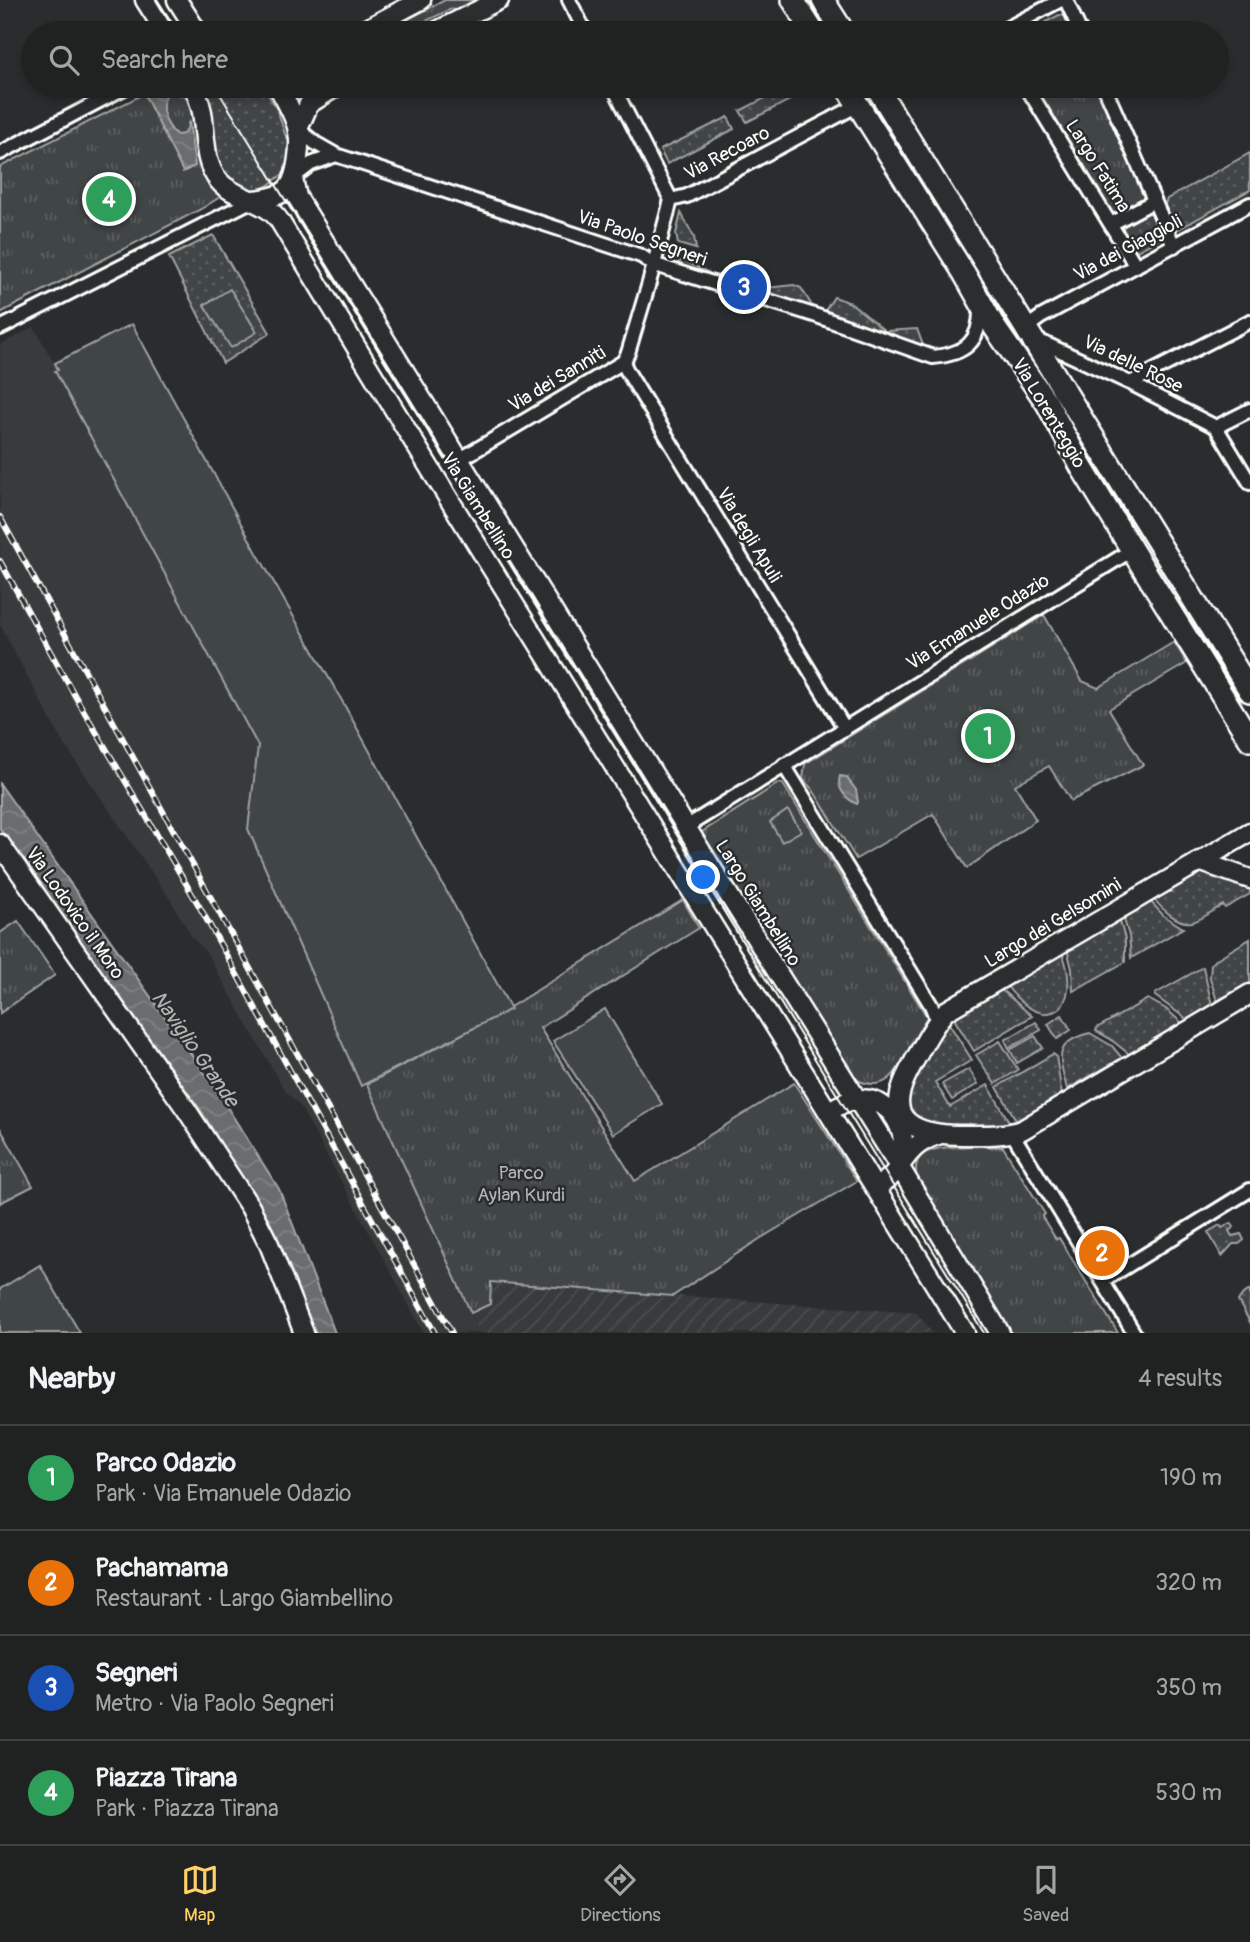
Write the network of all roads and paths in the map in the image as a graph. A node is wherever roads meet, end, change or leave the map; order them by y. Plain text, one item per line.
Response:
1 (145, 0) edge
2 (177, 0) edge
3 (421, 0) edge
4 (499, 0) edge
5 (569, 0) edge
6 (823, 0) edge
7 (1060, 0) edge
8 (1066, 0) edge
9 (798, 2) edge
10 (158, 21) edge
11 (190, 21) edge
12 (382, 21) edge
13 (457, 21) edge
14 (580, 21) edge
15 (808, 21) edge
16 (836, 21) edge
17 (1021, 21) edge
18 (1076, 21) edge
19 (105, 98) edge
20 (197, 98) edge
21 (284, 98) edge
22 (318, 98) edge
23 (619, 98) edge
24 (854, 98) edge
25 (888, 98) edge
26 (1033, 98) edge
27 (1109, 98) edge
28 (858, 105) junction
29 (298, 129) junction
30 (0, 153) edge
31 (336, 155) junction
32 (293, 178) junction
33 (943, 194) junction
34 (671, 200) junction
35 (253, 201) junction
36 (1154, 201) junction
37 (1250, 204) edge
38 (922, 207) junction
39 (1111, 224) junction
40 (1174, 246) junction
41 (653, 264) junction
42 (1136, 266) junction
43 (980, 302) junction
44 (1250, 321) edge
45 (0, 328) edge
46 (1029, 333) junction
47 (1004, 340) junction
48 (623, 362) junction
49 (1130, 383) junction
50 (1250, 410) edge
51 (1216, 427) junction
52 (1104, 456) junction
53 (459, 460) junction
54 (1082, 468) junction
55 (1250, 483) edge
56 (1155, 537) junction
57 (1132, 550) junction
58 (1250, 691) edge
59 (844, 727) junction
60 (1250, 740) edge
61 (784, 765) junction
62 (685, 827) junction
63 (1250, 832) edge
64 (0, 844) edge
65 (1199, 861) junction
66 (1250, 879) edge
67 (1250, 994) edge
68 (937, 1020) junction
69 (908, 1074) junction
70 (861, 1099) junction
71 (829, 1111) junction
72 (1012, 1133) junction
73 (938, 1135) junction
74 (901, 1163) junction
75 (876, 1187) junction
76 (1250, 1190) edge
77 (1103, 1280) junction
78 (304, 1333) edge
79 (965, 1333) edge
80 (1000, 1333) edge
81 (1134, 1333) edge

1 - 10 street
2 - 11 street
3 - 12 street
4 - 13 street
5 - 14 street
6 - 16 main road
7 - 17 street
8 - 18 street
9 - 15 main road
19 - 30 street
20 - 35 street, Via Giambellino
21 - 29 street
22 - 29 street
23 - 34 street
24 - 28 main road, Via Lorenteggio
25 - 33 main road, Via Lorenteggio
26 - 39 street, Largo Fatima
27 - 36 street, Largo Fatima
28 - 34 street, Via Recoaro
28 - 38 main road, Via Lorenteggio
29 - 31 street, Via Paolo Segneri
29 - 32 street
31 - 32 street
31 - 41 street, Via Paolo Segneri
32 - 35 street
32 - 53 street, Via Giambellino
33 - 38 main road
33 - 46 main road, Via Lorenteggio
34 - 41 street, Via Recoaro
35 - 45 street
35 - 71 street, Via Giambellino
36 - 39 street, Via dei Giaggioli
36 - 40 street, Largo Fatima
37 - 40 street, Via dei Giaggioli
38 - 43 main road, Via Lorenteggio
39 - 42 street, Largo Fatima
40 - 42 street, Via dei Giaggioli
41 - 43 street, Via Paolo Segneri
41 - 48 street, Via dei Sanniti
42 - 46 street, Via dei Giaggioli
43 - 47 main road, Via Lorenteggio
44 - 49 street
46 - 47 main road
46 - 49 street, Via delle Rose
46 - 52 main road, Via Lorenteggio
47 - 54 main road, Via Lorenteggio
48 - 53 street, Via dei Sanniti
48 - 59 street, Via degli Apuli
49 - 51 street, Via delle Rose
50 - 51 street
51 - 55 street
52 - 54 main road
52 - 56 main road, Via Lorenteggio
53 - 62 street, Via Giambellino
54 - 57 main road, Via Lorenteggio
56 - 57 main road
56 - 58 main road, Via Lorenteggio
57 - 59 street, Via Emanuele Odazio
57 - 60 main road, Via Lorenteggio
59 - 61 street
61 - 62 street
61 - 68 street
62 - 70 street, Largo Giambellino
63 - 65 street, Largo dei Gelsomini
64 - 78 street, Via Lodovico il Moro
65 - 66 street
65 - 68 street, Largo dei Gelsomini
67 - 72 street, Largo dei Gelsomini
68 - 69 street, Largo dei Gelsomini
69 - 70 street, Largo dei Gelsomini
69 - 73 street, Largo dei Gelsomini
70 - 71 street
70 - 74 street
71 - 75 street
72 - 73 street, Largo dei Gelsomini
72 - 77 street
73 - 74 street
74 - 75 street
74 - 80 street
75 - 79 street
76 - 77 street
77 - 81 street

